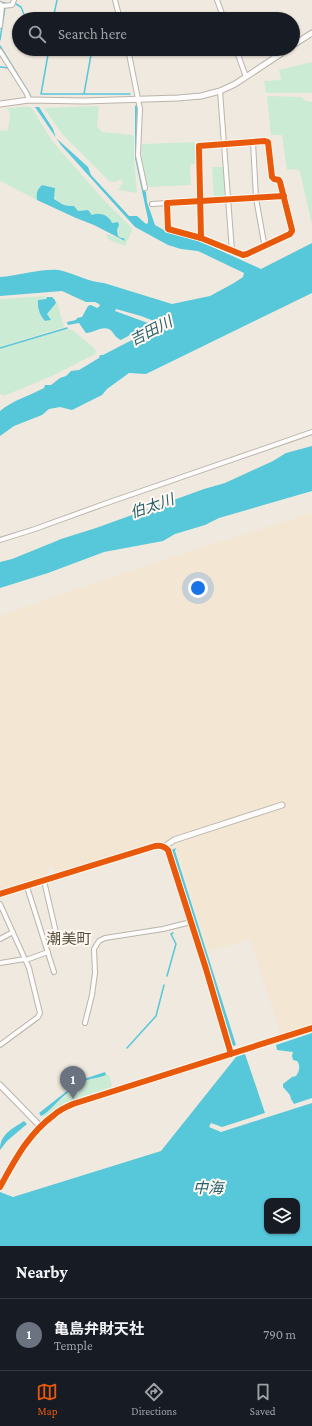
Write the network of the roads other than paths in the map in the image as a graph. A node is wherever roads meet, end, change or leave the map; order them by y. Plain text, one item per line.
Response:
1 (14, 0) edge
2 (115, 0) edge
3 (218, 0) edge
4 (1, 5) edge
5 (118, 12) edge
6 (222, 12) edge
7 (0, 26) edge
8 (312, 32) edge
9 (300, 40) edge
10 (0, 51) edge
11 (129, 56) edge
12 (238, 56) edge
13 (278, 56) edge
14 (246, 77) junction
15 (220, 91) junction
16 (29, 100) junction
17 (138, 100) junction
18 (0, 104) edge
19 (253, 142) junction
20 (224, 144) junction
21 (144, 188) dead end
22 (284, 196) junction
23 (256, 198) junction
24 (228, 200) junction
25 (200, 202) junction
26 (167, 203) junction
27 (152, 204) dead end
28 (201, 238) junction
29 (266, 246) junction
30 (232, 251) junction
31 (312, 432) edge
32 (0, 540) edge
33 (282, 805) dead end
34 (164, 847) junction
35 (44, 881) junction
36 (28, 890) dead end
37 (0, 894) edge
38 (0, 904) edge
39 (191, 922) junction
40 (13, 932) junction
41 (0, 939) edge
42 (58, 941) dead end
43 (48, 952) junction
44 (26, 959) junction
45 (0, 963) edge
46 (54, 972) dead end
47 (85, 1023) dead end
48 (312, 1028) edge
49 (0, 1045) edge
50 (231, 1054) junction
51 (0, 1085) edge
52 (40, 1126) junction
53 (0, 1187) edge

1 - 4 street
2 - 5 street
3 - 6 street
4 - 7 street
8 - 9 street
10 - 16 street
11 - 17 street
12 - 14 street
13 - 14 street
14 - 15 street
15 - 17 street
15 - 20 street
16 - 17 street
16 - 18 street
17 - 21 street
19 - 20 street
19 - 22 street
19 - 23 street
20 - 24 street
20 - 25 street
22 - 23 street
22 - 29 street
23 - 24 street
23 - 29 street
24 - 25 street
24 - 30 street
25 - 26 street
25 - 28 street
26 - 27 street
26 - 28 street
28 - 30 street
29 - 30 street
31 - 32 street
33 - 34 street
34 - 35 street
34 - 39 street
35 - 37 street
35 - 42 street
36 - 43 street
38 - 40 street
39 - 47 street
39 - 50 street
40 - 41 street
40 - 44 street
43 - 44 street
43 - 46 street
44 - 45 street
44 - 49 street
48 - 50 street
50 - 52 street
51 - 52 street
52 - 53 street

